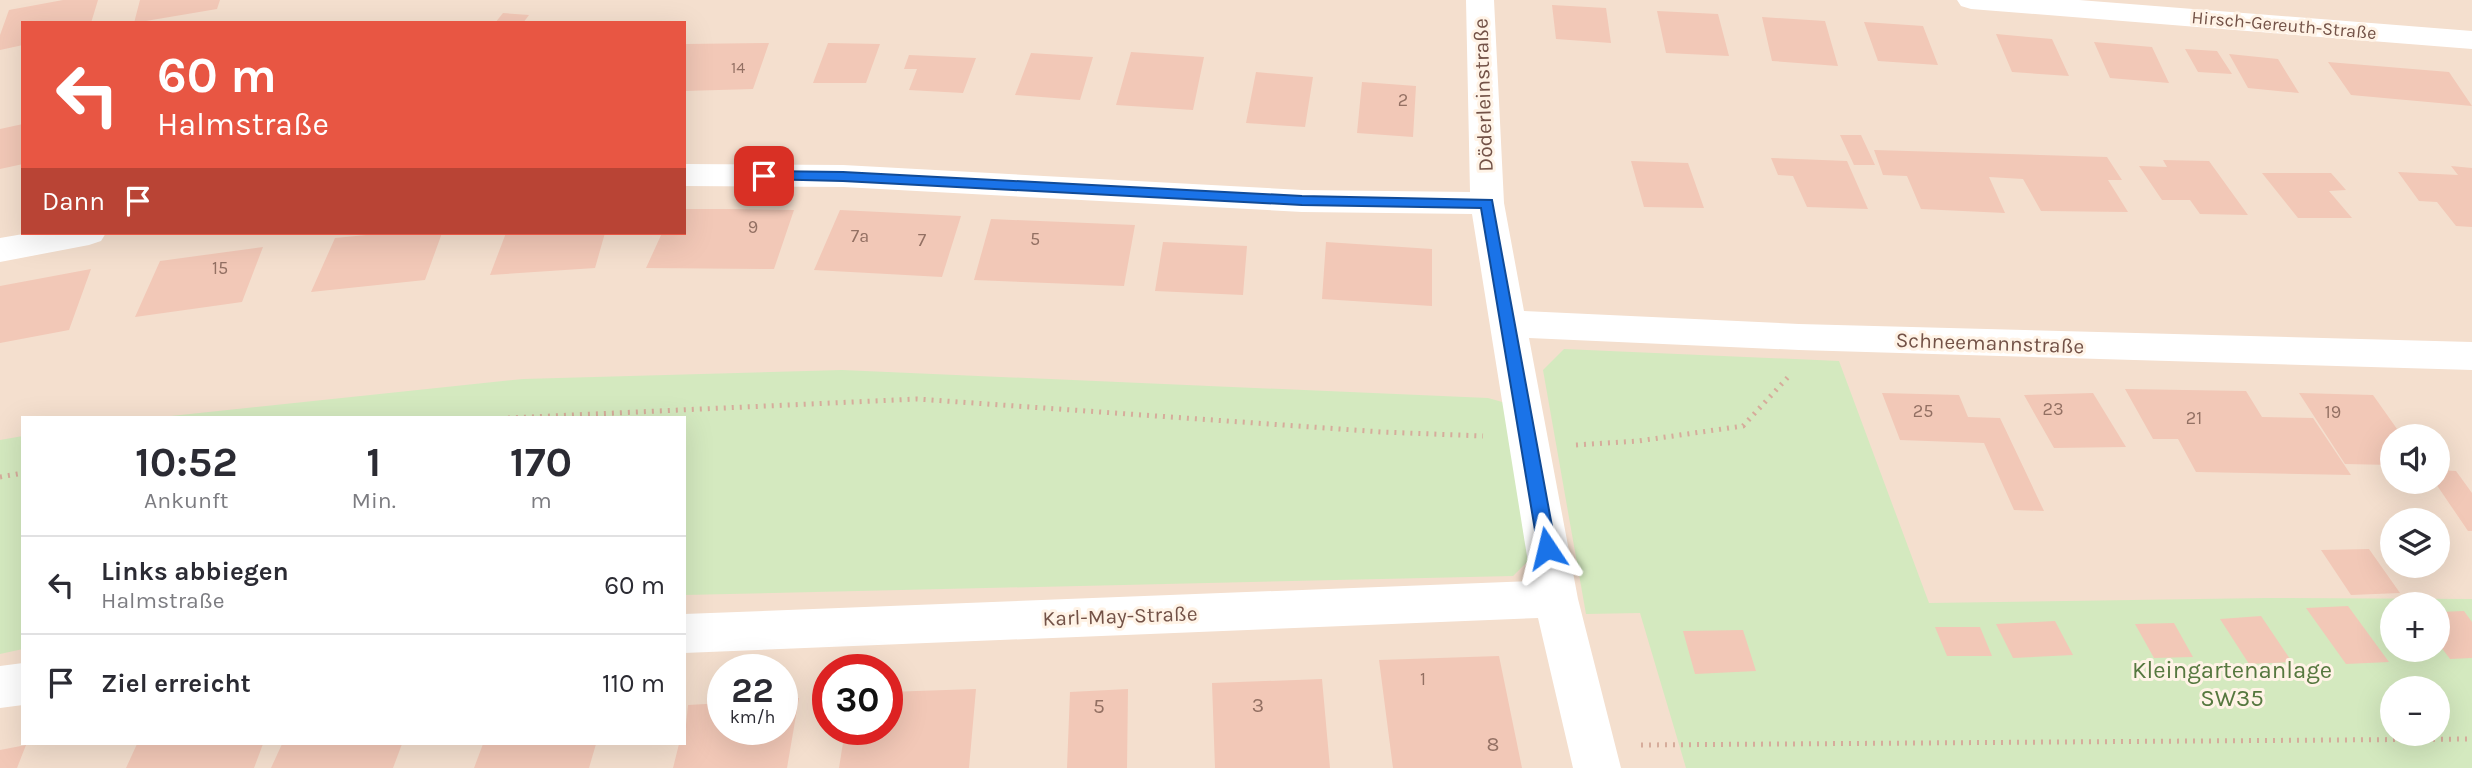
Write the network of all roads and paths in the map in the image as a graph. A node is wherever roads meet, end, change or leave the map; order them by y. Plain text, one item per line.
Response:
1 (1480, 0) edge
2 (1971, 0) edge
3 (2472, 40) edge
4 (686, 175) edge
5 (1487, 203) junction
6 (79, 235) edge
7 (0, 250) edge
8 (1509, 324) junction
9 (1799, 337) junction
10 (2472, 356) edge
11 (551, 416) edge
12 (1529, 442) junction
13 (21, 473) edge
14 (0, 477) edge
15 (1556, 599) junction
16 (686, 634) edge
17 (21, 684) edge
18 (0, 687) edge
19 (2472, 739) edge
20 (1594, 757) edge

1 - 5 street, Döderleinstraße
2 - 3 street, Hirsch-Gereuth-Straße
4 - 5 street
5 - 8 street, Döderleinstraße
6 - 7 street
8 - 9 street, Schneemannstraße
8 - 12 street, Döderleinstraße
9 - 10 street, Schneemannstraße
9 - 12 path
11 - 12 path
12 - 15 street, Döderleinstraße
13 - 14 path
15 - 16 street, Karl-May-Straße
15 - 20 street, Döderleinstraße
17 - 18 street
19 - 20 path

